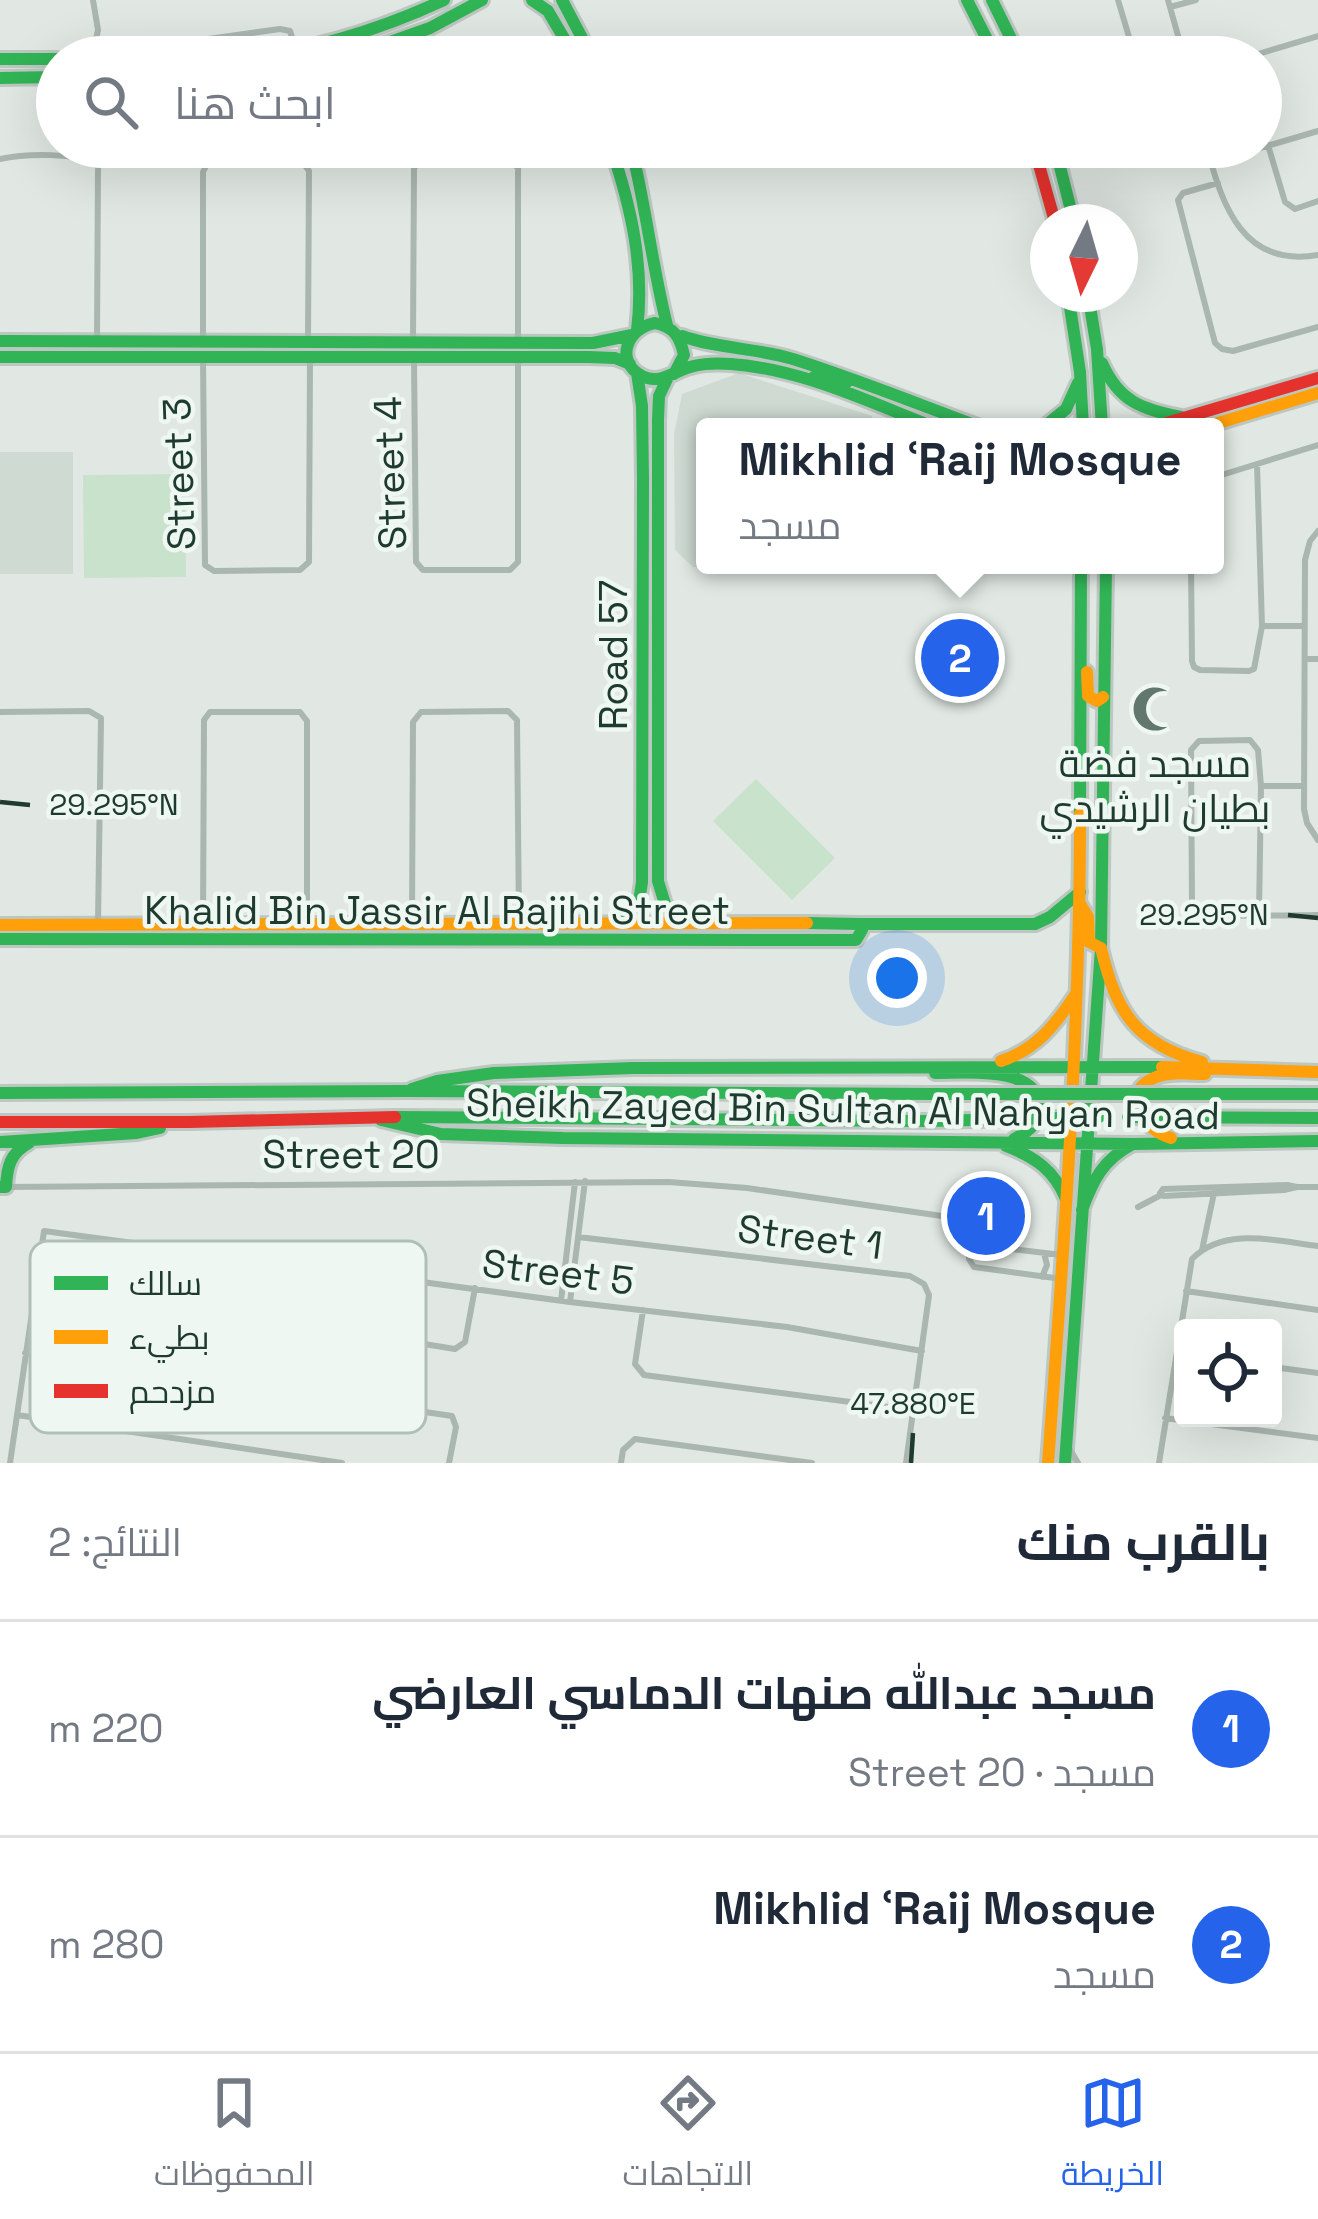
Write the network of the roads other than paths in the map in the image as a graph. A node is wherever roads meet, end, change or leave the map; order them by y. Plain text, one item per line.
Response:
1 (93, 0) edge
2 (444, 0) edge
3 (482, 0) edge
4 (532, 0) edge
5 (562, 0) edge
6 (967, 0) edge
7 (992, 0) edge
8 (1118, 0) edge
9 (1196, 0) edge
10 (1169, 4) edge
11 (96, 36) edge
12 (234, 36) edge
13 (292, 36) edge
14 (350, 36) edge
15 (407, 36) edge
16 (563, 36) edge
17 (581, 36) edge
18 (985, 36) edge
19 (1010, 36) edge
20 (1129, 36) edge
21 (1178, 36) edge
22 (1318, 36) edge
23 (1282, 47) edge
24 (0, 59) edge
25 (36, 59) edge
26 (0, 77) edge
27 (36, 77) edge
28 (1318, 131) edge
29 (1282, 141) edge
30 (36, 157) edge
31 (0, 159) edge
32 (98, 168) edge
33 (205, 168) edge
34 (307, 168) edge
35 (415, 168) edge
36 (518, 168) edge
37 (619, 168) edge
38 (636, 168) edge
39 (1040, 168) edge
40 (1060, 168) edge
41 (1213, 168) edge
42 (1275, 168) edge
43 (1218, 183) junction
44 (1318, 202) edge
45 (1049, 204) edge
46 (1069, 204) edge
47 (1318, 255) edge
48 (1071, 312) edge
49 (1091, 312) edge
50 (1318, 327) edge
51 (673, 330) junction
52 (634, 333) junction
53 (0, 341) edge
54 (98, 341) junction
55 (248, 341) junction
56 (413, 341) junction
57 (202, 342) junction
58 (275, 342) junction
59 (308, 342) junction
60 (518, 349) junction
61 (1097, 349) junction
62 (0, 357) edge
63 (247, 357) junction
64 (276, 357) junction
65 (310, 357) junction
66 (413, 357) junction
67 (203, 358) junction
68 (763, 367) junction
69 (634, 368) junction
70 (1080, 372) junction
71 (670, 375) junction
72 (847, 378) junction
73 (1318, 378) edge
74 (1318, 393) edge
75 (908, 418) edge
76 (956, 418) edge
77 (1057, 418) edge
78 (1083, 418) edge
79 (1101, 418) edge
80 (1186, 418) joint
81 (1224, 421) edge
82 (1318, 445) edge
83 (643, 462) junction
84 (658, 462) junction
85 (1257, 464) junction
86 (1224, 474) edge
87 (643, 479) junction
88 (659, 480) junction
89 (1318, 531) edge
90 (1081, 574) edge
91 (1106, 574) edge
92 (1191, 574) edge
93 (1304, 593) junction
94 (1318, 593) edge
95 (1081, 595) junction
96 (1262, 626) junction
97 (1304, 626) junction
98 (1304, 659) junction
99 (1318, 659) edge
100 (1103, 697) junction
101 (0, 712) edge
102 (1304, 752) junction
103 (1318, 752) edge
104 (1304, 786) junction
105 (1261, 787) junction
106 (1318, 840) edge
107 (658, 881) junction
108 (642, 882) junction
109 (1080, 898) junction
110 (1258, 914) junction
111 (1318, 915) edge
112 (687, 922) junction
113 (613, 924) junction
114 (860, 924) junction
115 (98, 925) junction
116 (203, 925) junction
117 (519, 925) junction
118 (0, 926) edge
119 (307, 926) junction
120 (412, 926) junction
121 (137, 932) junction
122 (162, 932) junction
123 (0, 939) edge
124 (1101, 948) junction
125 (1076, 994) junction
126 (984, 1066) junction
127 (1072, 1066) junction
128 (1092, 1066) junction
129 (1222, 1067) junction
130 (824, 1069) junction
131 (1268, 1071) junction
132 (1318, 1072) edge
133 (407, 1091) junction
134 (0, 1094) edge
135 (1318, 1094) edge
136 (370, 1117) junction
137 (1318, 1118) edge
138 (0, 1122) edge
139 (189, 1122) junction
140 (34, 1141) junction
141 (830, 1141) junction
142 (0, 1142) edge
143 (1274, 1142) junction
144 (1318, 1142) edge
145 (998, 1143) junction
146 (1068, 1143) junction
147 (1086, 1143) junction
148 (1134, 1144) junction
149 (580, 1182) junction
150 (3, 1187) edge
151 (1297, 1187) junction
152 (1318, 1187) edge
153 (1214, 1193) junction
154 (1160, 1195) junction
155 (1066, 1199) junction
156 (1138, 1207) dead end
157 (1082, 1210) junction
158 (578, 1237) junction
159 (42, 1241) edge
160 (120, 1241) edge
161 (970, 1244) junction
162 (1318, 1246) edge
163 (1202, 1250) junction
164 (1044, 1253) junction
165 (1063, 1255) junction
166 (1042, 1277) junction
167 (1062, 1279) junction
168 (426, 1282) edge
169 (475, 1288) junction
170 (1186, 1292) junction
171 (566, 1302) junction
172 (643, 1310) junction
173 (1318, 1310) edge
174 (30, 1319) edge
175 (1183, 1319) edge
176 (426, 1344) edge
177 (922, 1351) junction
178 (25, 1353) junction
179 (30, 1354) edge
180 (1057, 1360) junction
181 (1072, 1362) junction
182 (1282, 1368) edge
183 (1318, 1373) edge
184 (1174, 1377) edge
185 (912, 1410) junction
186 (426, 1412) edge
187 (16, 1415) junction
188 (30, 1417) edge
189 (1165, 1418) junction
190 (138, 1433) edge
191 (1318, 1438) edge
192 (1067, 1443) junction
193 (10, 1463) edge
194 (342, 1463) edge
195 (449, 1463) edge
196 (621, 1463) edge
197 (812, 1463) edge
198 (906, 1463) edge
199 (1048, 1463) edge
200 (1065, 1463) edge
201 (1078, 1463) edge
202 (1159, 1463) edge

1 - 11 street
2 - 14 main road
3 - 15 main road
4 - 16 main road
5 - 17 main road
6 - 18 main road
7 - 19 main road
8 - 20 street
9 - 10 street
10 - 21 street
12 - 13 street
22 - 23 street
24 - 25 main road
26 - 27 main road
28 - 29 street
30 - 31 street
32 - 54 street
33 - 57 street
34 - 59 street
35 - 56 street
36 - 60 street
37 - 52 main road
38 - 51 main road
39 - 45 main road
40 - 46 main road
41 - 43 street
42 - 44 street
43 - 47 street
43 - 50 street
48 - 70 main road
49 - 61 main road
51 - 52 main road
51 - 71 main road
51 - 72 main road
52 - 60 main road
52 - 69 main road
53 - 54 main road
54 - 57 main road
55 - 57 main road
55 - 58 main road
55 - 63 main road
56 - 59 main road
56 - 60 main road
58 - 59 main road
58 - 64 main road
60 - 66 main road
60 - 66 street, Street 4
60 - 69 main road
61 - 79 main road
61 - 80 main road
62 - 67 main road
63 - 64 main road
63 - 67 main road
64 - 65 main road
65 - 66 main road
65 - 67 street, Street 3
68 - 71 main road
68 - 72 main road
68 - 75 main road
69 - 71 main road
69 - 83 main road, Road 57
70 - 77 main road
70 - 78 main road
71 - 84 main road, Road 57
72 - 76 main road
73 - 80 main road
74 - 81 main road
82 - 85 street
83 - 84 main road
83 - 87 main road, Road 57
84 - 88 main road, Road 57
85 - 86 street
85 - 96 street
87 - 88 main road
87 - 108 main road, Road 57
88 - 107 main road, Road 57
89 - 93 street
90 - 95 main road
91 - 100 main road
92 - 96 street
93 - 94 street
93 - 97 street
95 - 100 main road
95 - 109 main road
96 - 97 street
97 - 98 street
98 - 99 street
98 - 102 street
100 - 124 main road
101 - 115 street
102 - 103 street
102 - 104 street
104 - 105 street
104 - 106 street
105 - 110 street
105 - 110 street
107 - 108 main road
107 - 112 main road
108 - 113 main road
109 - 114 main road, Khalid Bin Jassir Al Rajihi Street
109 - 124 main road
109 - 125 main road
110 - 111 street
112 - 113 main road, Khalid Bin Jassir Al Rajihi Street
112 - 114 main road, Khalid Bin Jassir Al Rajihi Street
113 - 117 main road, Khalid Bin Jassir Al Rajihi Street
114 - 122 main road, Khalid Bin Jassir Al Rajihi Street
115 - 118 main road, Khalid Bin Jassir Al Rajihi Street
115 - 121 main road, Khalid Bin Jassir Al Rajihi Street
116 - 119 main road, Khalid Bin Jassir Al Rajihi Street
116 - 119 street
116 - 122 main road, Khalid Bin Jassir Al Rajihi Street
117 - 120 main road, Khalid Bin Jassir Al Rajihi Street
117 - 120 street
119 - 120 main road, Khalid Bin Jassir Al Rajihi Street
121 - 122 main road, Khalid Bin Jassir Al Rajihi Street
121 - 123 main road, Khalid Bin Jassir Al Rajihi Street
124 - 128 main road
124 - 129 main road
125 - 126 main road
125 - 127 main road
126 - 127 main road, Sheikh Zayed Bin Sultan Al Nahyan Road
126 - 130 main road, Sheikh Zayed Bin Sultan Al Nahyan Road
127 - 128 main road, Sheikh Zayed Bin Sultan Al Nahyan Road
127 - 146 main road
128 - 129 main road, Sheikh Zayed Bin Sultan Al Nahyan Road
128 - 147 main road
129 - 131 main road, Sheikh Zayed Bin Sultan Al Nahyan Road
130 - 133 main road, Sheikh Zayed Bin Sultan Al Nahyan Road
130 - 141 main road
131 - 132 main road, Sheikh Zayed Bin Sultan Al Nahyan Road
131 - 143 main road
133 - 134 main road, Sheikh Zayed Bin Sultan Al Nahyan Road
133 - 135 main road, Sheikh Zayed Bin Sultan Al Nahyan Road, bridge
136 - 137 main road, Sheikh Zayed Bin Sultan Al Nahyan Road, bridge
136 - 139 main road, Sheikh Zayed Bin Sultan Al Nahyan Road
136 - 141 main road, Sheikh Zayed Bin Sultan Al Nahyan Road
138 - 139 main road, Sheikh Zayed Bin Sultan Al Nahyan Road
139 - 140 main road
140 - 142 main road
140 - 150 main road
141 - 145 main road, Sheikh Zayed Bin Sultan Al Nahyan Road
143 - 144 main road, Sheikh Zayed Bin Sultan Al Nahyan Road
143 - 148 main road, Sheikh Zayed Bin Sultan Al Nahyan Road
145 - 146 main road, Sheikh Zayed Bin Sultan Al Nahyan Road
145 - 155 main road
146 - 147 main road, Sheikh Zayed Bin Sultan Al Nahyan Road
146 - 155 main road
147 - 148 main road, Sheikh Zayed Bin Sultan Al Nahyan Road
147 - 157 main road
148 - 157 main road
149 - 150 street, Street 20
149 - 158 street
149 - 161 street, Street 20
149 - 171 street
151 - 152 street
151 - 153 street
151 - 154 street
153 - 154 street
153 - 163 street
154 - 156 street
155 - 165 main road
157 - 181 main road
158 - 171 street
158 - 177 street, Street 1
159 - 160 street, Street 5
161 - 164 street, Street 20
161 - 166 street, Street 20
162 - 163 street
163 - 170 street
164 - 165 street, Street 20
164 - 166 street
165 - 167 main road
166 - 167 street, Street 20
167 - 180 main road
168 - 169 street, Street 5
169 - 171 street, Street 5
169 - 176 street
170 - 173 street
170 - 175 street
171 - 172 street, Street 5
172 - 177 street, Street 5
172 - 185 street
174 - 178 street
177 - 185 street, Street 1
178 - 179 street
178 - 187 street
180 - 181 main road
180 - 199 main road
181 - 192 main road
182 - 183 street
184 - 189 street
185 - 198 street, Street 1
186 - 195 street
187 - 188 street
187 - 193 street
189 - 191 street
189 - 202 street
190 - 194 street
192 - 200 main road
192 - 201 street
196 - 197 street

